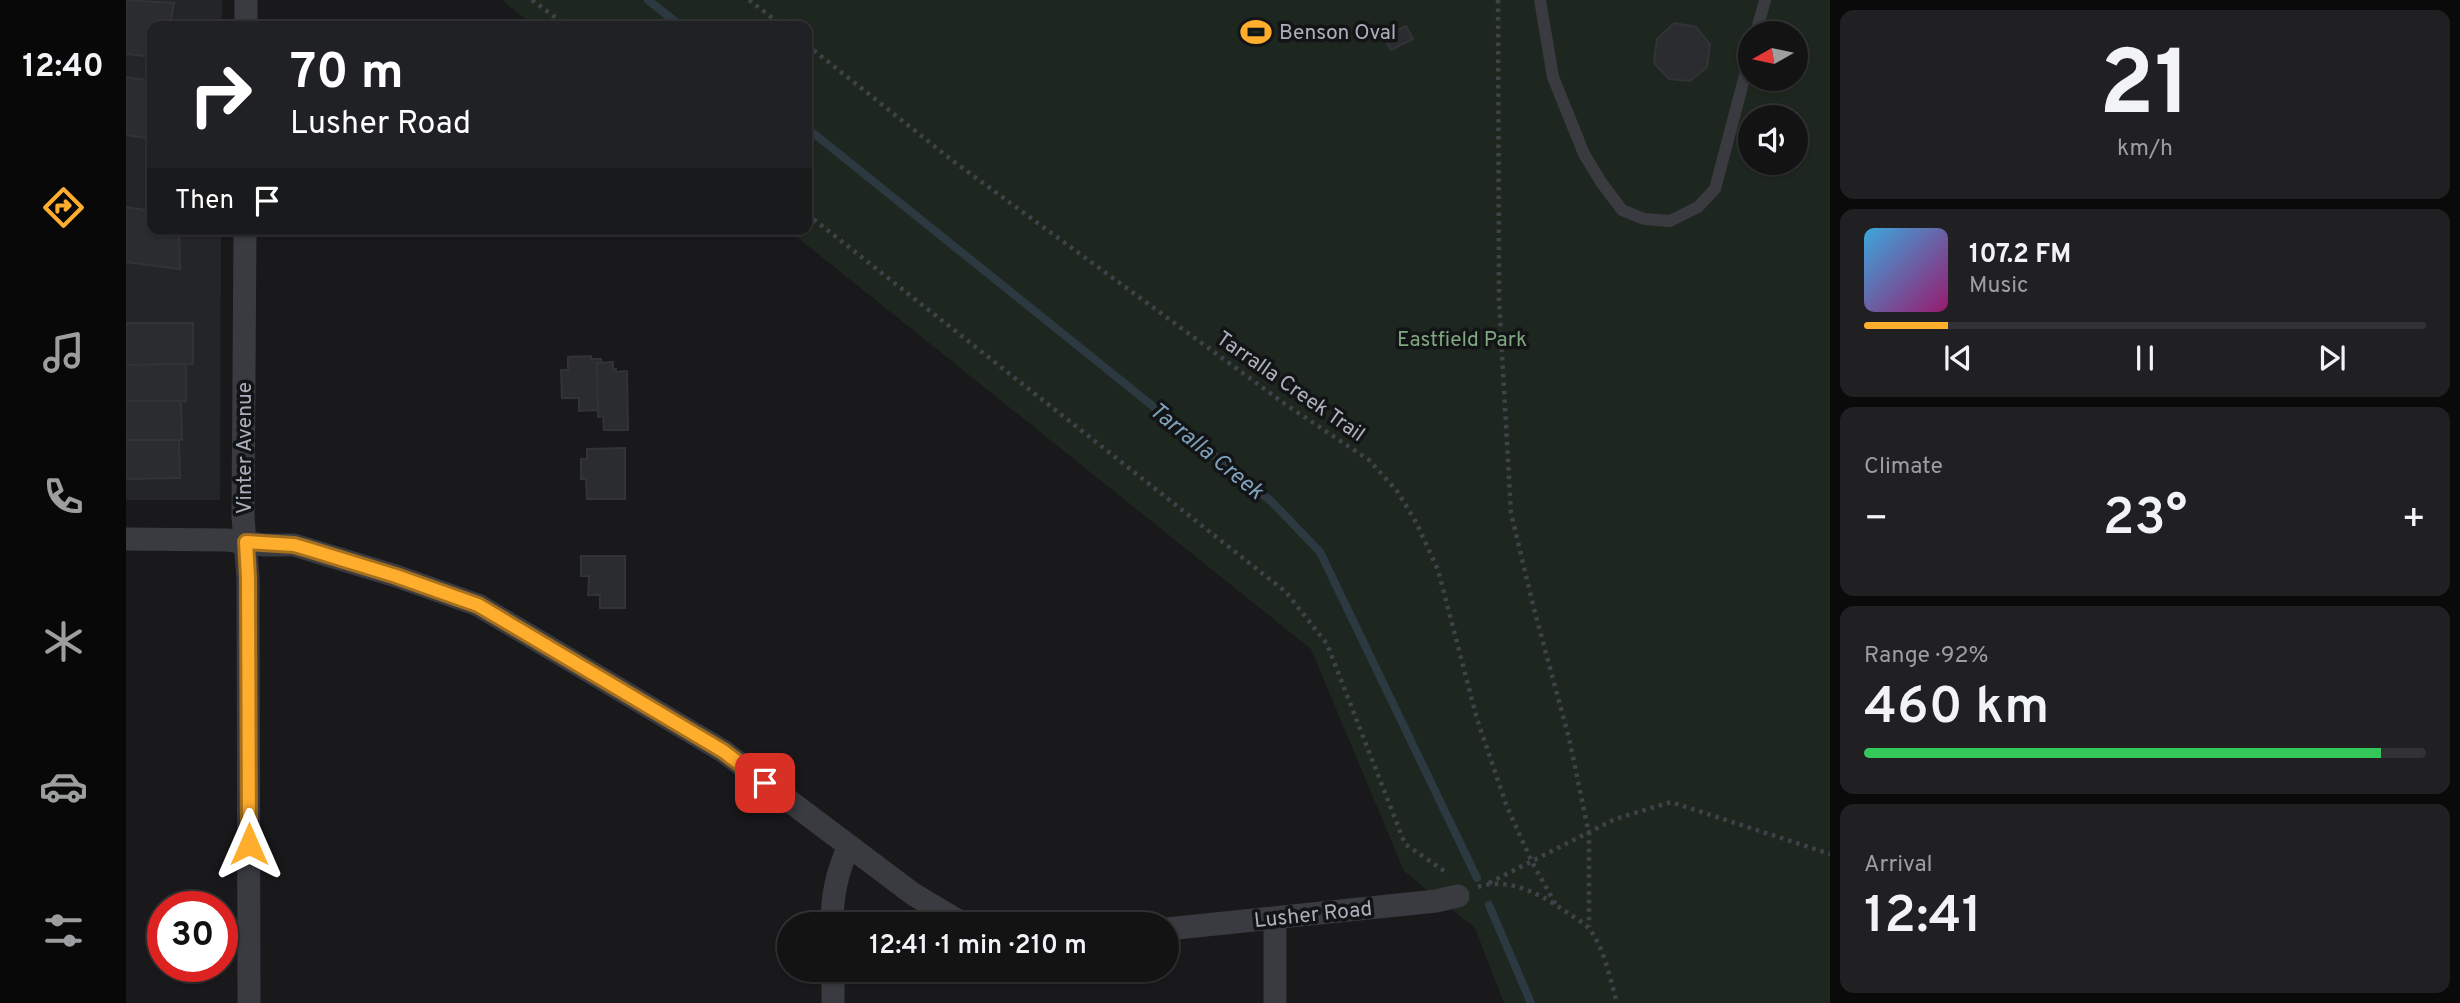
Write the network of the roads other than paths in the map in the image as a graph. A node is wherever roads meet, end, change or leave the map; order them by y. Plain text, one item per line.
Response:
1 (246, 0) edge
2 (1540, 0) edge
3 (1765, 0) edge
4 (246, 21) edge
5 (1759, 21) edge
6 (1741, 91) edge
7 (245, 235) edge
8 (126, 540) edge
9 (246, 542) junction
10 (849, 846) junction
11 (1459, 887) road end
12 (832, 912) edge
13 (943, 912) edge
14 (1275, 919) junction
15 (1179, 928) edge
16 (832, 982) edge
17 (249, 1003) edge
18 (833, 1003) edge
19 (1275, 1003) edge

1 - 4 street
2 - 6 lane
3 - 5 lane
7 - 9 street, Vinter Avenue
8 - 9 street
9 - 10 street
9 - 17 street, Vinter Avenue
10 - 12 street
10 - 13 street
11 - 14 street, Lusher Road
14 - 15 street, Lusher Road
14 - 19 street
16 - 18 street

